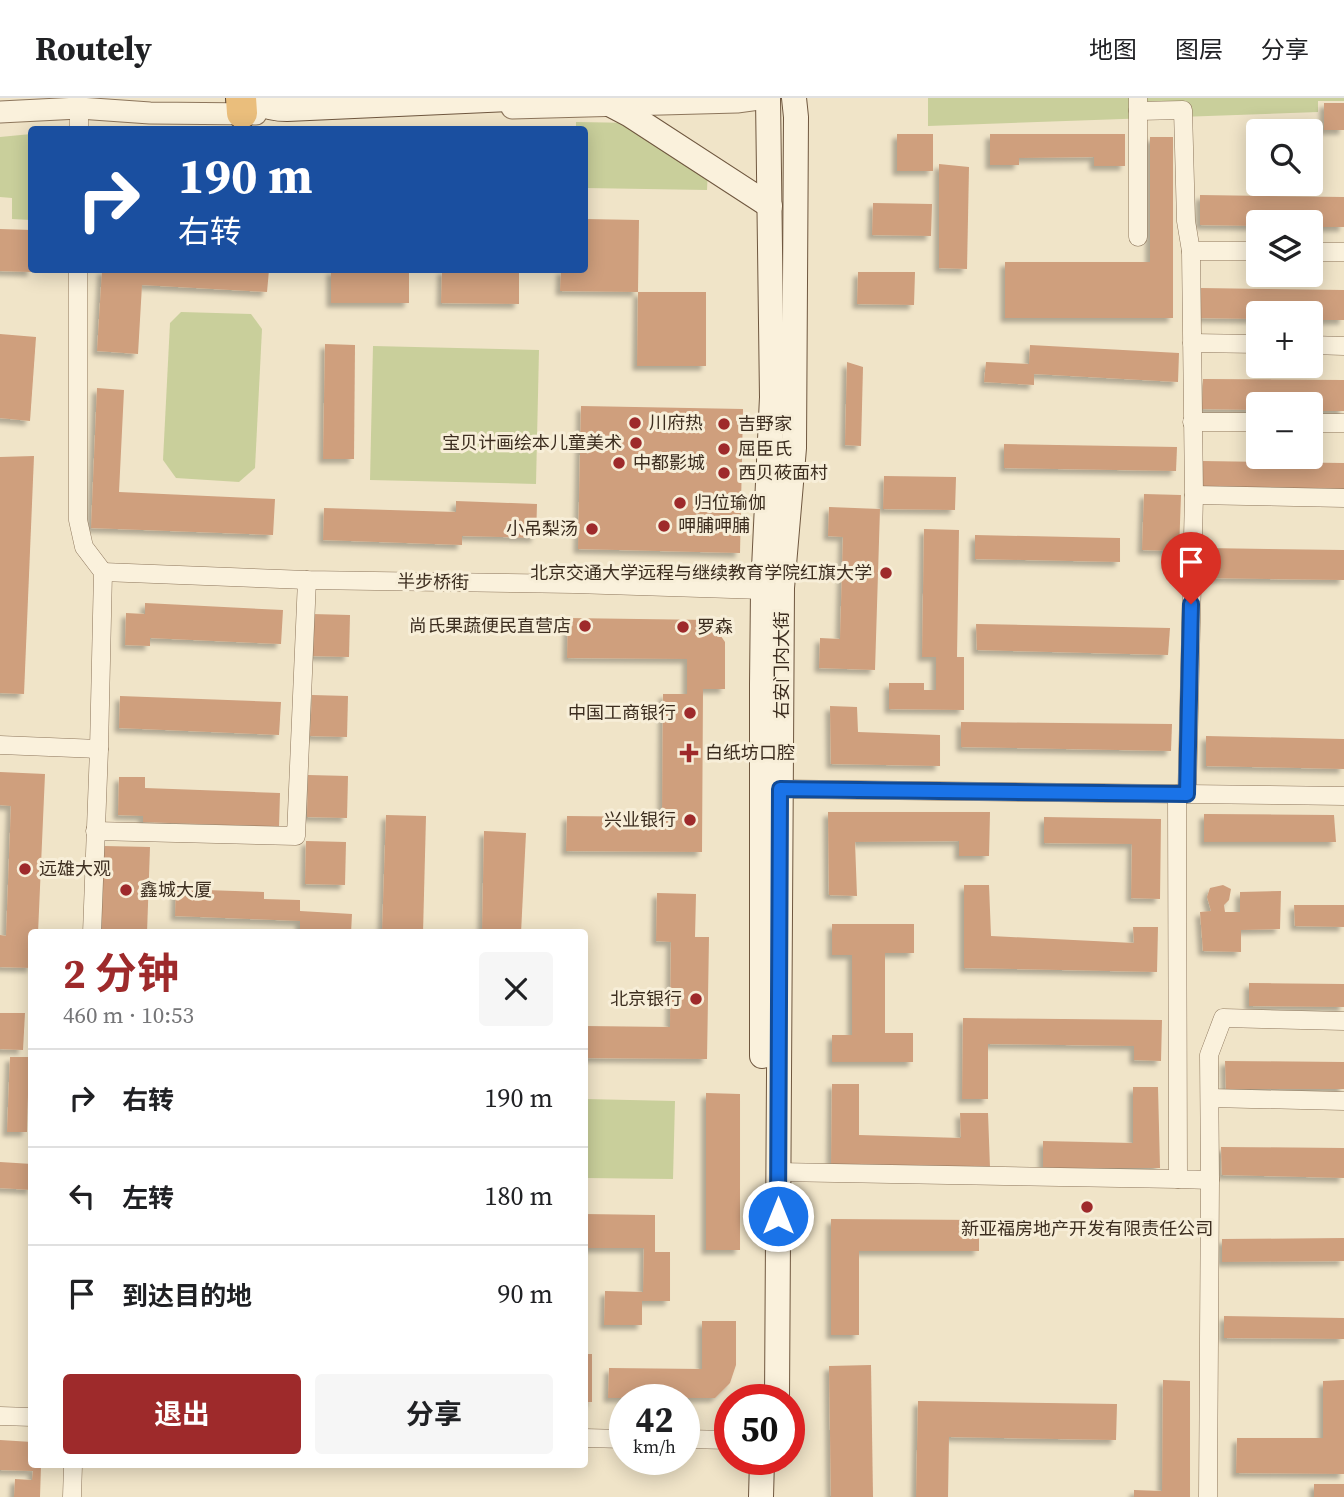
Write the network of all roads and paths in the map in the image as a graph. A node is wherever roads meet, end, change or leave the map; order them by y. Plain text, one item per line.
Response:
1 (533, 98) edge
2 (768, 98) edge
3 (794, 98) edge
4 (239, 104) edge
5 (611, 104) junction
6 (1138, 104) edge
7 (0, 112) edge
8 (79, 119) edge
9 (770, 206) junction
10 (1138, 237) dead end
11 (1191, 251) junction
12 (1246, 251) edge
13 (1323, 252) edge
14 (1344, 252) edge
15 (78, 273) edge
16 (1192, 343) junction
17 (1246, 344) edge
18 (1323, 345) edge
19 (1344, 346) edge
20 (1192, 422) junction
21 (1246, 422) edge
22 (1323, 422) edge
23 (1344, 423) edge
24 (1194, 495) junction
25 (1344, 498) edge
26 (103, 572) junction
27 (307, 580) junction
28 (763, 590) junction
29 (0, 745) edge
30 (99, 749) junction
31 (780, 789) junction
32 (1182, 794) junction
33 (1344, 796) edge
34 (95, 831) junction
35 (92, 929) edge
36 (1344, 1021) edge
37 (1210, 1098) junction
38 (1344, 1101) edge
39 (778, 1172) junction
40 (1178, 1179) junction
41 (1210, 1180) junction
42 (762, 1384) edge
43 (777, 1384) edge
44 (0, 1416) edge
45 (28, 1417) edge
46 (588, 1438) edge
47 (609, 1438) edge
48 (74, 1468) edge
49 (762, 1475) edge
50 (777, 1475) edge
51 (72, 1497) edge
52 (761, 1497) edge
53 (776, 1497) edge
54 (1208, 1497) edge

1 - 4 main road
2 - 5 street
2 - 9 main road, 右安门内大街
3 - 31 main road, 右安门内大街
4 - 5 street
4 - 8 street
5 - 9 main road
6 - 10 street
6 - 11 street
7 - 8 street
9 - 28 main road, 右安门内大街
11 - 12 street
11 - 16 street
13 - 14 street
15 - 26 street
16 - 17 street
16 - 20 street
18 - 19 street
20 - 21 street
20 - 24 street
22 - 23 street
24 - 25 street
24 - 32 street
26 - 27 street, 半步桥街
26 - 30 street
27 - 28 street, 半步桥街
27 - 34 street
28 - 42 main road, 右安门内大街
29 - 30 street
30 - 34 street
31 - 32 street
31 - 39 main road, 右安门内大街
32 - 33 street
32 - 40 street
34 - 35 street
36 - 37 street
37 - 38 street
37 - 41 street
39 - 40 street
39 - 43 main road, 右安门内大街
40 - 41 street
41 - 54 street
44 - 45 street
46 - 47 street
48 - 51 street
49 - 52 main road
50 - 53 main road

